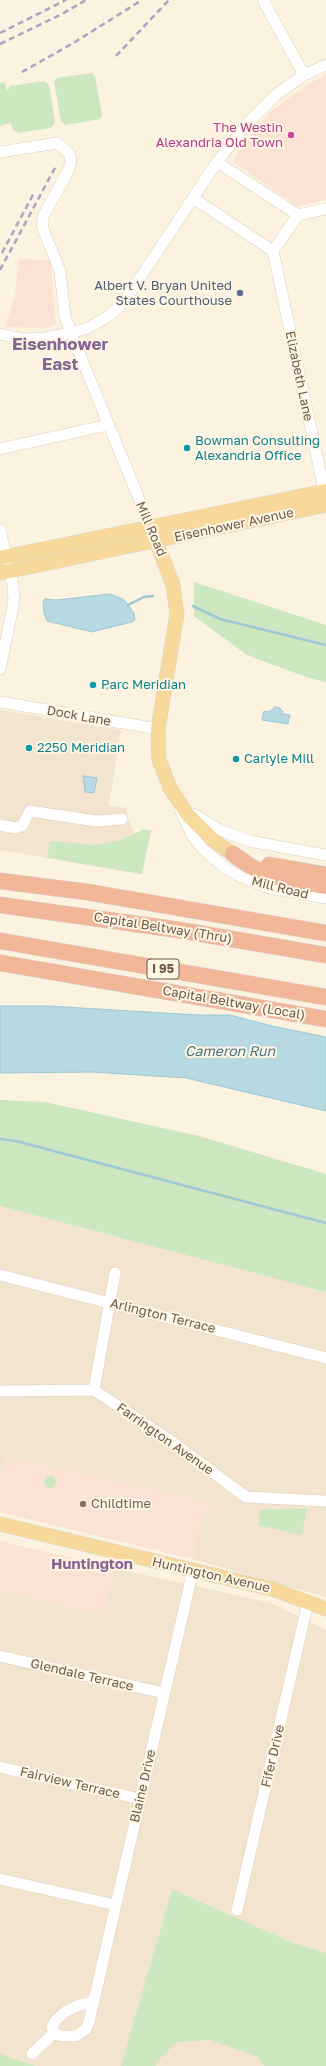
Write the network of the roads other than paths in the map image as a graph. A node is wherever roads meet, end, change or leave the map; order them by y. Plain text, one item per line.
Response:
1 (263, 0) edge
2 (326, 65) edge
3 (304, 75) junction
4 (0, 152) edge
5 (217, 162) junction
6 (193, 198) junction
7 (326, 209) edge
8 (298, 215) junction
9 (273, 251) junction
10 (71, 333) junction
11 (0, 334) edge
12 (108, 425) junction
13 (0, 449) edge
14 (325, 494) edge
15 (326, 506) edge
16 (151, 528) junction
17 (0, 530) edge
18 (156, 541) junction
19 (3, 558) edge
20 (5, 572) edge
21 (0, 669) edge
22 (0, 702) edge
23 (158, 729) junction
24 (177, 801) junction
25 (122, 819) dead end
26 (0, 825) edge
27 (233, 854) joint
28 (326, 855) edge
29 (326, 874) edge
30 (302, 876) junction
31 (0, 881) edge
32 (326, 886) edge
33 (326, 898) edge
34 (0, 905) edge
35 (326, 933) edge
36 (0, 941) edge
37 (326, 956) edge
38 (5, 964) edge
39 (326, 997) edge
40 (326, 1019) edge
41 (115, 1273) dead end
42 (0, 1275) edge
43 (110, 1303) junction
44 (326, 1358) edge
45 (94, 1390) junction
46 (0, 1391) edge
47 (326, 1501) edge
48 (0, 1524) edge
49 (193, 1570) junction
50 (308, 1602) junction
51 (326, 1609) edge
52 (0, 1656) edge
53 (164, 1693) junction
54 (0, 1767) edge
55 (140, 1799) junction
56 (0, 1879) edge
57 (116, 1905) junction
58 (237, 1910) dead end
59 (93, 2002) junction
60 (54, 2033) junction
61 (32, 2054) dead end

1 - 3 street
2 - 3 street
3 - 5 street
4 - 10 street, Mill Road
5 - 6 street
5 - 8 street
6 - 9 street
6 - 10 street
7 - 8 street
8 - 9 street
9 - 14 street, Elizabeth Lane
10 - 11 street
10 - 12 street, Mill Road
12 - 13 street
12 - 16 street, Mill Road
14 - 16 main road, Eisenhower Avenue
15 - 18 main road, Eisenhower Avenue
16 - 18 main road, Mill Road
16 - 19 main road, Eisenhower Avenue
17 - 19 street
18 - 20 main road, Eisenhower Avenue
18 - 23 main road, Mill Road
19 - 20 street
20 - 21 street
22 - 23 street, Dock Lane
23 - 24 main road, Mill Road
24 - 27 main road, Mill Road
24 - 28 street, Mill Road
24 - 33 street, Mill Road
25 - 26 street
27 - 30 highway
29 - 30 highway
30 - 32 highway
31 - 35 highway
34 - 37 highway, Capital Beltway (Thru)
36 - 39 highway, I 95
38 - 40 highway, Capital Beltway (Local) / I 95
41 - 43 street
42 - 43 street, Arlington Terrace
43 - 44 street, Arlington Terrace
43 - 45 street
45 - 46 street
45 - 47 street, Farrington Avenue
48 - 49 main road, Huntington Avenue
49 - 50 main road, Huntington Avenue
49 - 53 street, Blaine Drive
50 - 51 main road, Huntington Avenue
50 - 58 street, Fifer Drive
52 - 53 street, Glendale Terrace
53 - 55 street, Blaine Drive
54 - 55 street, Fairview Terrace
55 - 57 street, Blaine Drive
56 - 57 street
57 - 59 street, Blaine Drive
59 - 60 street
59 - 60 street, Blaine Drive
60 - 61 street

